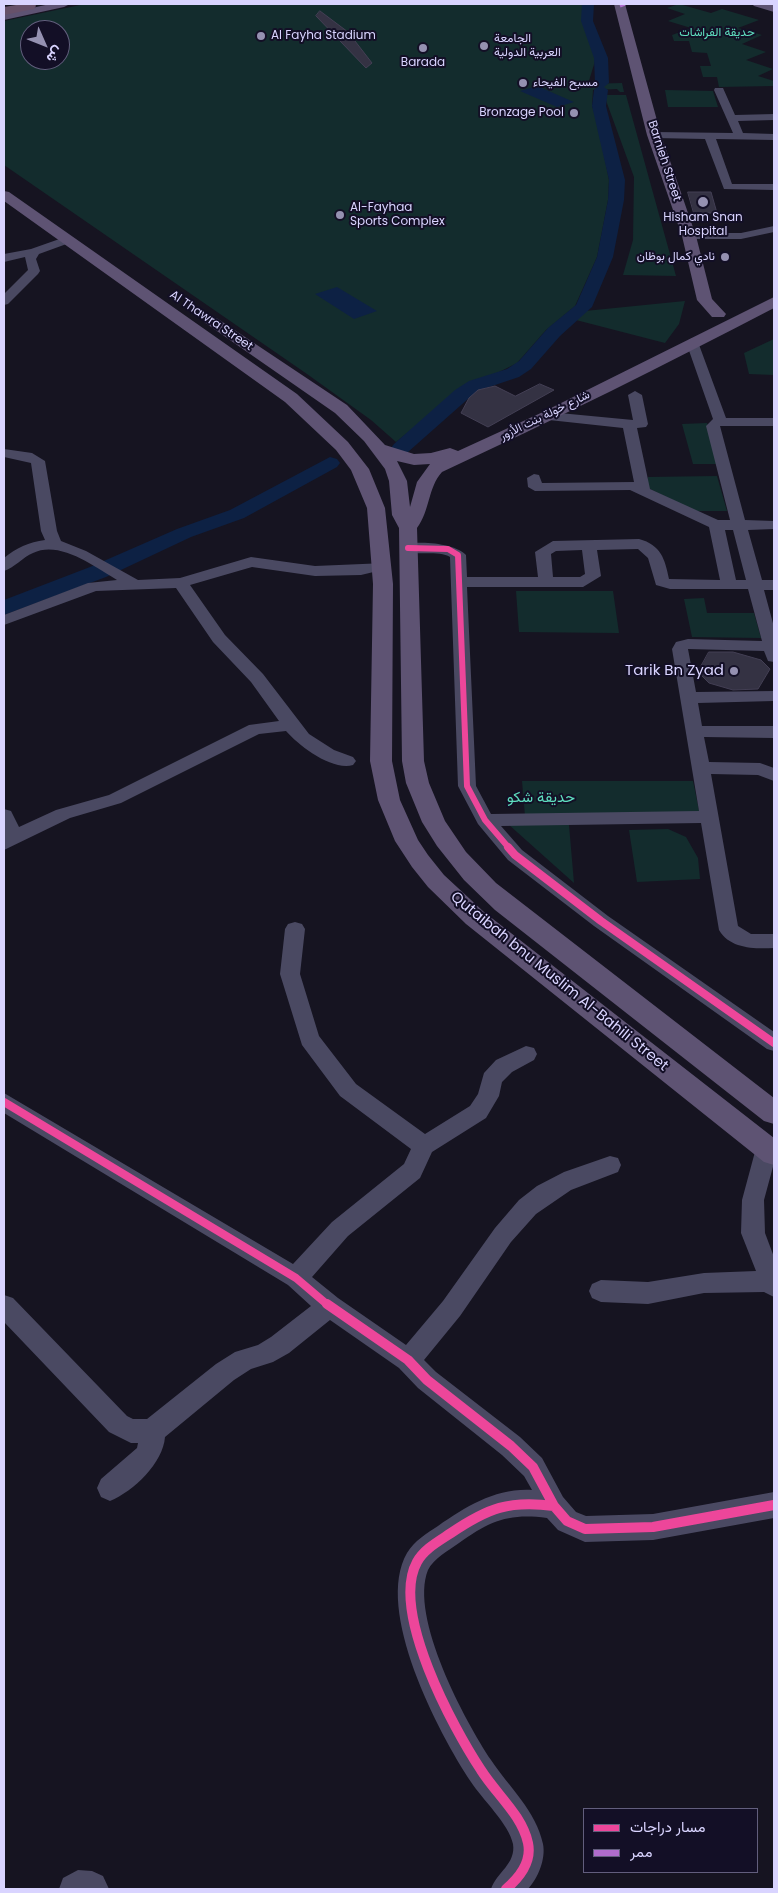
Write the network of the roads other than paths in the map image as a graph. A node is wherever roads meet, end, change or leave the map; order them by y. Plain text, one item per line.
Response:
1 (64, 4) edge
2 (612, 4) edge
3 (619, 4) edge
4 (758, 4) edge
5 (769, 4) edge
6 (36, 5) edge
7 (774, 7) edge
8 (4, 12) edge
9 (4, 17) edge
10 (720, 90) dead end
11 (774, 117) edge
12 (730, 118) junction
13 (654, 135) junction
14 (709, 135) junction
15 (739, 136) junction
16 (774, 137) edge
17 (4, 179) edge
18 (774, 187) edge
19 (4, 195) edge
20 (774, 229) edge
21 (689, 236) junction
22 (68, 240) junction
23 (34, 252) junction
24 (4, 258) edge
25 (144, 275) dead end
26 (4, 301) edge
27 (774, 302) edge
28 (200, 313) dead end
29 (752, 313) junction
30 (719, 314) junction
31 (695, 325) junction
32 (716, 332) junction
33 (635, 395) dead end
34 (291, 398) junction
35 (549, 416) junction
36 (721, 422) junction
37 (774, 422) edge
38 (629, 424) junction
39 (379, 449) junction
40 (4, 453) edge
41 (433, 464) junction
42 (400, 474) junction
43 (534, 478) dead end
44 (367, 481) joint
45 (643, 491) junction
46 (716, 525) junction
47 (739, 525) junction
48 (774, 525) edge
49 (408, 538) junction
50 (54, 543) junction
51 (589, 545) junction
52 (4, 566) edge
53 (381, 566) junction
54 (460, 582) junction
55 (546, 582) junction
56 (181, 583) junction
57 (134, 584) junction
58 (729, 584) junction
59 (755, 585) junction
60 (774, 585) edge
61 (383, 610) junction
62 (4, 620) edge
63 (773, 651) edge
64 (774, 696) edge
65 (687, 698) junction
66 (289, 725) junction
67 (693, 731) junction
68 (774, 732) edge
69 (347, 761) dead end
70 (700, 768) junction
71 (774, 775) edge
72 (4, 815) edge
73 (709, 817) junction
74 (485, 820) junction
75 (10, 840) edge
76 (295, 930) dead end
77 (774, 941) edge
78 (774, 1043) edge
79 (526, 1054) dead end
80 (4, 1102) edge
81 (774, 1113) edge
82 (424, 1146) junction
83 (771, 1151) edge
84 (610, 1164) dead end
85 (296, 1278) junction
86 (773, 1284) edge
87 (601, 1290) dead end
88 (4, 1306) edge
89 (329, 1306) junction
90 (408, 1360) junction
91 (152, 1431) junction
92 (110, 1488) dead end
93 (774, 1505) edge
94 (554, 1506) junction
95 (74, 1889) edge
96 (94, 1889) edge
97 (506, 1889) edge

1 - 9 main road
2 - 31 main road, Barnieh Street
3 - 13 main road, Barnieh Street
4 - 7 main road
5 - 7 main road
6 - 8 highway
10 - 12 street
11 - 12 street
12 - 15 street
13 - 14 street
13 - 21 main road, Barnieh Street
14 - 15 street
14 - 18 street
15 - 16 street
17 - 25 main road
19 - 22 main road, Al Thawra Street
20 - 21 street
21 - 30 main road, Barnieh Street
22 - 23 street
22 - 34 main road, Al Thawra Street
23 - 24 street
23 - 26 street
27 - 29 main road, شارع خولة بنت الأزور
28 - 39 main road, Al Thawra Street
29 - 30 main road
29 - 32 main road, شارع خولة بنت الأزور
30 - 31 main road
30 - 32 main road
31 - 32 main road, شارع خولة بنت الأزور
31 - 35 main road, شارع خولة بنت الأزور
31 - 36 street
31 - 41 main road, شارع خولة بنت الأزور
33 - 38 street
34 - 42 main road
34 - 44 main road, Al Thawra Street
35 - 38 street
35 - 41 main road, شارع خولة بنت الأزور
36 - 37 street
36 - 47 street
38 - 45 street
39 - 41 main road, شارع خولة بنت الأزور
39 - 42 main road, Al Thawra Street
40 - 50 street
41 - 42 main road
41 - 49 main road
42 - 49 main road, Qutaibah bnu Muslim Al-Bahili Street
42 - 61 main road
43 - 45 street
44 - 53 main road, Qutaibah bnu Muslim Al-Bahili Street
45 - 46 street
46 - 47 street
46 - 58 street
47 - 48 street
47 - 59 street
49 - 54 street
49 - 81 main road, Qutaibah bnu Muslim Al-Bahili Street
50 - 52 street
50 - 57 street
51 - 55 street
51 - 55 street
51 - 58 street
53 - 56 street
53 - 61 main road, Qutaibah bnu Muslim Al-Bahili Street
54 - 55 street
54 - 74 street
56 - 57 street
56 - 66 street
57 - 62 street
58 - 59 street
59 - 60 street
59 - 63 street
61 - 83 main road, Qutaibah bnu Muslim Al-Bahili Street
63 - 65 street
64 - 65 street
65 - 67 street
66 - 69 street
66 - 75 street
67 - 68 street
67 - 70 street
70 - 71 street
70 - 73 street
72 - 75 street
73 - 74 street
73 - 77 street
74 - 78 street
76 - 82 street
79 - 82 street
80 - 85 street
82 - 85 street
83 - 86 street
84 - 90 street
85 - 89 street
86 - 87 street
88 - 91 street
89 - 90 street
89 - 91 street
90 - 94 street
91 - 92 street
93 - 94 street
94 - 97 street
95 - 96 street

